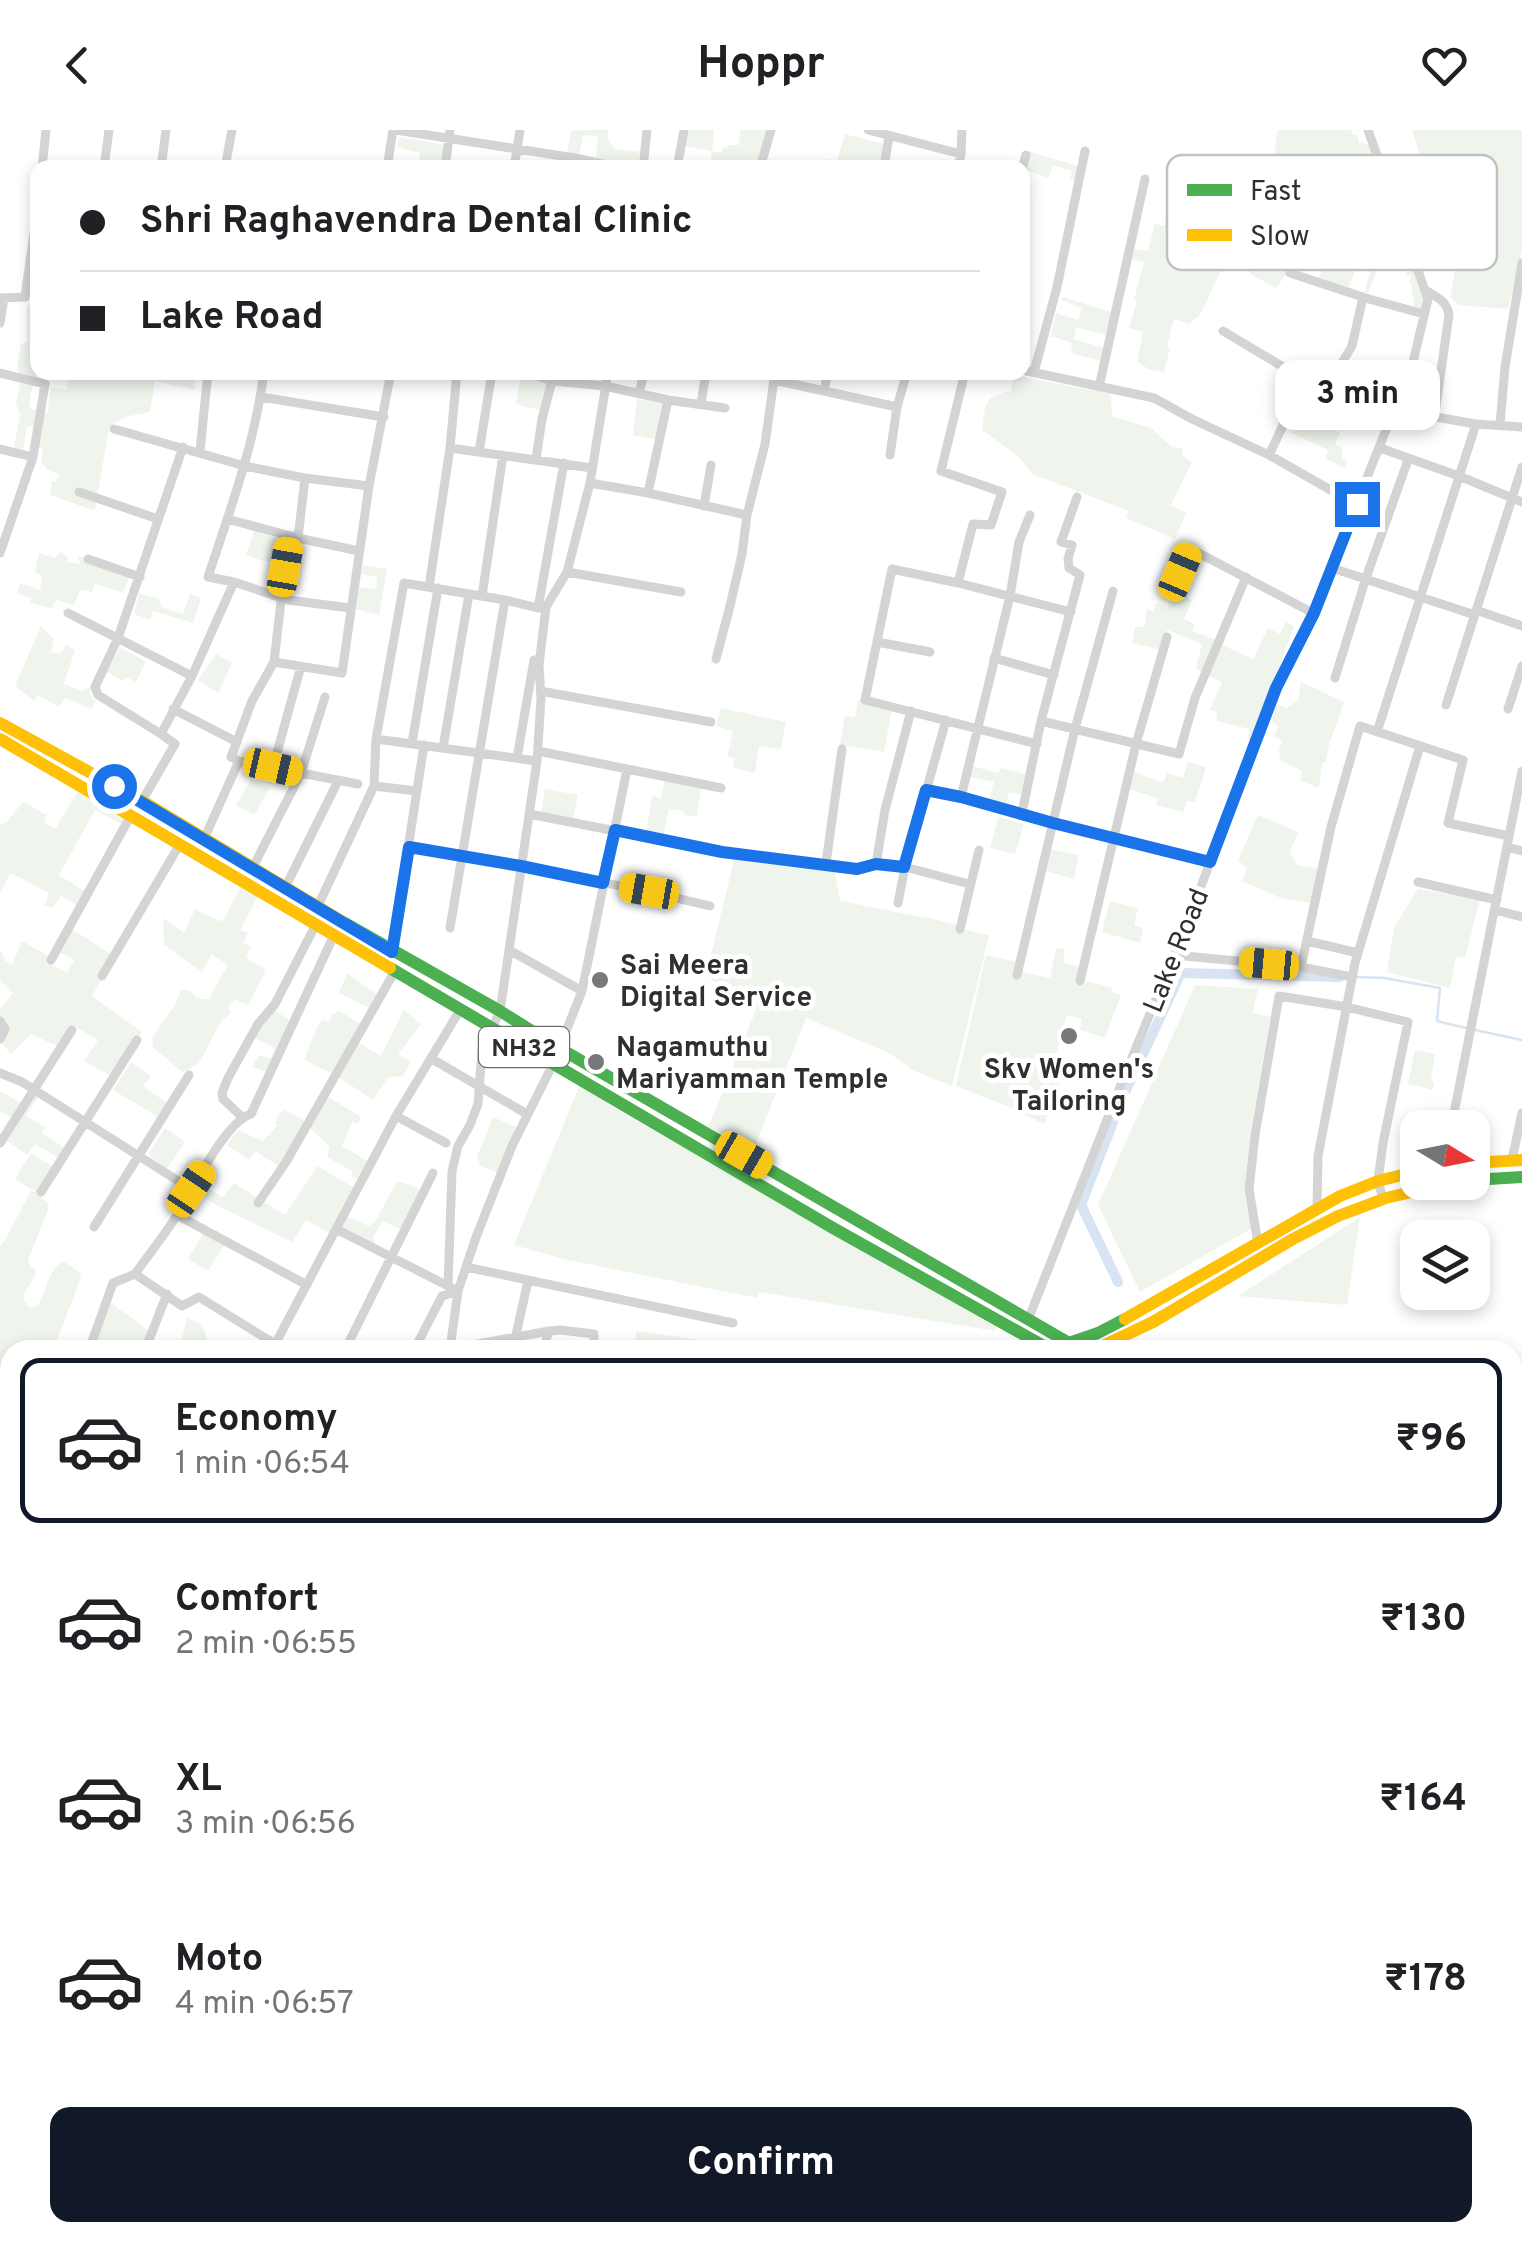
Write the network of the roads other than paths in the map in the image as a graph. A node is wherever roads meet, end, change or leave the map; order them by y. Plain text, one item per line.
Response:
1 (46, 130) edge
2 (109, 130) edge
3 (166, 130) edge
4 (232, 130) edge
5 (394, 130) edge
6 (520, 130) edge
7 (648, 130) edge
8 (684, 130) edge
9 (771, 130) edge
10 (868, 130) edge
11 (962, 130) edge
12 (1368, 130) edge
13 (449, 135) edge
14 (889, 136) junction
15 (517, 148) junction
16 (1084, 151) dead end
17 (962, 154) junction
18 (1026, 154) dead end
19 (1377, 155) edge
20 (43, 160) edge
21 (105, 160) edge
22 (162, 160) edge
23 (226, 160) edge
24 (388, 160) edge
25 (446, 160) edge
26 (515, 160) edge
27 (563, 160) edge
28 (644, 160) edge
29 (678, 160) edge
30 (762, 160) edge
31 (885, 160) edge
32 (960, 160) edge
33 (1024, 160) edge
34 (1145, 179) dead end
35 (1522, 263) edge
36 (30, 266) edge
37 (1417, 270) edge
38 (1290, 273) dead end
39 (1424, 290) junction
40 (1364, 297) junction
41 (2, 298) edge
42 (1424, 314) junction
43 (0, 322) edge
44 (1224, 331) dead end
45 (1030, 371) edge
46 (0, 372) edge
47 (1034, 372) junction
48 (30, 380) edge
49 (31, 380) edge
50 (207, 380) edge
51 (263, 380) edge
52 (390, 380) edge
53 (455, 380) edge
54 (491, 380) edge
55 (552, 380) joint
56 (606, 380) edge
57 (642, 380) edge
58 (705, 380) edge
59 (774, 380) edge
60 (788, 380) edge
61 (826, 380) edge
62 (905, 380) edge
63 (963, 380) edge
64 (1305, 380) junction
65 (605, 386) junction
66 (1099, 387) junction
67 (1326, 389) junction
68 (824, 391) junction
69 (639, 394) junction
70 (261, 397) junction
71 (668, 400) junction
72 (701, 404) junction
73 (725, 408) dead end
74 (898, 408) junction
75 (384, 417) junction
76 (1436, 417) junction
77 (1420, 422) dead end
78 (1388, 424) junction
79 (1476, 424) junction
80 (1500, 424) junction
81 (1522, 427) edge
82 (114, 428) dead end
83 (183, 447) junction
84 (450, 448) junction
85 (1380, 448) junction
86 (0, 449) edge
87 (200, 451) junction
88 (479, 452) junction
89 (503, 455) junction
90 (890, 455) dead end
91 (1269, 456) junction
92 (34, 457) junction
93 (536, 459) junction
94 (1408, 460) junction
95 (564, 463) junction
96 (711, 464) dead end
97 (245, 466) junction
98 (1522, 467) edge
99 (592, 468) junction
100 (1459, 476) junction
101 (305, 478) junction
102 (590, 483) junction
103 (369, 486) junction
104 (79, 492) dead end
105 (648, 493) junction
106 (1077, 498) dead end
107 (1517, 500) edge
108 (1357, 504) junction
109 (704, 506) junction
110 (0, 512) edge
111 (14, 515) junction
112 (746, 516) junction
113 (1030, 516) dead end
114 (227, 518) junction
115 (158, 519) junction
116 (295, 537) junction
117 (358, 550) junction
118 (0, 553) edge
119 (88, 559) dead end
120 (1332, 568) junction
121 (567, 572) junction
122 (140, 577) junction
123 (1246, 577) junction
124 (1366, 578) junction
125 (234, 582) junction
126 (958, 583) junction
127 (434, 588) junction
128 (681, 592) dead end
129 (1113, 592) dead end
130 (469, 594) junction
131 (1171, 594) dead end
132 (482, 596) junction
133 (1010, 596) junction
134 (1421, 597) junction
135 (282, 599) junction
136 (505, 600) junction
137 (350, 608) junction
138 (542, 608) junction
139 (1071, 612) junction
140 (68, 613) dead end
141 (1314, 613) junction
142 (1476, 613) junction
143 (1522, 626) edge
144 (542, 633) junction
145 (1168, 637) dead end
146 (118, 638) junction
147 (877, 642) junction
148 (930, 652) dead end
149 (716, 658) dead end
150 (994, 658) junction
151 (274, 662) junction
152 (300, 666) junction
153 (1522, 666) edge
154 (1054, 675) junction
155 (192, 676) junction
156 (1335, 678) dead end
157 (540, 691) junction
158 (325, 697) dead end
159 (1446, 705) dead end
160 (1508, 708) dead end
161 (174, 709) junction
162 (911, 711) junction
163 (946, 720) junction
164 (1042, 720) junction
165 (710, 722) dead end
166 (0, 724) edge
167 (976, 728) junction
168 (1075, 728) junction
169 (1377, 732) junction
170 (161, 734) junction
171 (0, 739) edge
172 (376, 739) junction
173 (237, 742) junction
174 (412, 744) junction
175 (1036, 744) junction
176 (1136, 744) junction
177 (424, 745) junction
178 (1420, 746) junction
179 (443, 748) junction
180 (842, 750) dead end
181 (479, 753) junction
182 (537, 756) junction
183 (517, 758) junction
184 (239, 761) junction
185 (273, 767) junction
186 (627, 769) junction
187 (1522, 771) edge
188 (301, 774) junction
189 (338, 781) junction
190 (358, 784) dead end
191 (374, 786) junction
192 (722, 788) dead end
193 (926, 790) junction
194 (417, 791) junction
195 (961, 797) junction
196 (143, 803) junction
197 (1022, 813) junction
198 (529, 814) junction
199 (134, 817) junction
200 (1053, 823) junction
201 (615, 830) junction
202 (1116, 838) junction
203 (204, 840) junction
204 (1508, 842) junction
205 (180, 844) junction
206 (409, 847) junction
207 (979, 850) dead end
208 (1522, 851) edge
209 (462, 856) junction
210 (1210, 862) junction
211 (826, 864) junction
212 (876, 864) junction
213 (521, 866) junction
214 (904, 867) junction
215 (253, 868) junction
216 (1418, 882) dead end
217 (603, 883) junction
218 (970, 884) junction
219 (286, 888) junction
220 (898, 903) dead end
221 (1496, 905) junction
222 (710, 906) dead end
223 (317, 908) junction
224 (1522, 917) edge
225 (316, 924) junction
226 (450, 928) dead end
227 (960, 928) dead end
228 (334, 935) junction
229 (1306, 942) junction
230 (509, 950) junction
231 (392, 952) junction
232 (1358, 952) junction
233 (1174, 955) junction
234 (51, 960) dead end
235 (1301, 967) junction
236 (396, 971) junction
237 (1017, 975) dead end
238 (102, 976) dead end
239 (1352, 977) junction
240 (1080, 981) dead end
241 (582, 990) junction
242 (1347, 1007) junction
243 (460, 1010) junction
244 (500, 1012) junction
245 (0, 1021) edge
246 (491, 1028) junction
247 (72, 1030) dead end
248 (0, 1039) edge
249 (137, 1040) dead end
250 (558, 1048) junction
251 (432, 1059) junction
252 (553, 1064) junction
253 (0, 1073) edge
254 (189, 1074) dead end
255 (480, 1087) junction
256 (33, 1090) junction
257 (1455, 1110) edge
258 (1522, 1113) edge
259 (528, 1114) junction
260 (396, 1116) junction
261 (242, 1117) junction
262 (85, 1122) junction
263 (712, 1137) junction
264 (446, 1142) dead end
265 (0, 1144) edge
266 (704, 1152) junction
267 (139, 1156) junction
268 (1517, 1160) edge
269 (1490, 1162) edge
270 (433, 1173) dead end
271 (1400, 1176) edge
272 (1522, 1177) edge
273 (1490, 1179) edge
274 (1378, 1181) junction
275 (191, 1189) junction
276 (41, 1192) dead end
277 (1400, 1195) edge
278 (1382, 1199) junction
279 (258, 1203) dead end
280 (1318, 1207) junction
281 (177, 1215) junction
282 (94, 1227) dead end
283 (336, 1229) junction
284 (1258, 1244) junction
285 (391, 1258) junction
286 (466, 1267) junction
287 (135, 1274) junction
288 (528, 1281) junction
289 (307, 1286) junction
290 (448, 1286) junction
291 (458, 1291) junction
292 (167, 1294) junction
293 (1176, 1300) junction
294 (1028, 1320) junction
295 (733, 1323) dead end
296 (549, 1331) junction
297 (1021, 1333) junction
298 (515, 1339) junction
299 (93, 1340) edge
300 (149, 1340) edge
301 (264, 1340) edge
302 (278, 1340) edge
303 (351, 1340) edge
304 (419, 1340) edge
305 (451, 1340) edge
306 (508, 1340) edge
307 (546, 1340) edge
308 (594, 1340) edge
309 (1033, 1340) edge
310 (1058, 1340) edge
311 (1085, 1340) edge
312 (1124, 1340) edge

1 - 20 street
2 - 21 street
3 - 22 street
4 - 23 street
5 - 13 street
5 - 24 street
6 - 15 street
7 - 28 street
8 - 29 street
9 - 30 street
10 - 14 street
11 - 17 street
12 - 19 street, Lake Road
13 - 15 street
13 - 25 street
14 - 17 street
14 - 31 street
15 - 26 street
15 - 27 street
16 - 47 street
17 - 32 street
18 - 33 street
34 - 66 street
35 - 80 street
36 - 41 street
37 - 39 street, Lake Road
38 - 40 street
39 - 42 street, Lake Road
39 - 76 street
40 - 42 street
40 - 67 street
41 - 43 street
42 - 78 street, Lake Road
44 - 64 street
45 - 47 street
46 - 48 street
47 - 66 street
49 - 92 street
50 - 87 street
51 - 70 street
52 - 75 street
53 - 84 street
54 - 88 street
55 - 65 street
55 - 93 street
56 - 65 street
57 - 69 street
58 - 72 street
59 - 112 street
60 - 68 street
61 - 68 street
62 - 74 street
63 - 126 street
64 - 67 street
64 - 91 street
65 - 69 street
65 - 99 street
66 - 91 street
67 - 78 street
68 - 74 street
69 - 71 street
70 - 75 street
70 - 97 street
71 - 72 street
71 - 105 street
72 - 73 street
74 - 90 street
75 - 103 street
76 - 77 street
76 - 79 street
78 - 85 street, Lake Road
79 - 80 street
79 - 100 street
80 - 81 street
82 - 83 street
83 - 87 street
83 - 115 street
84 - 88 street
84 - 127 street
85 - 94 street
85 - 108 street, Lake Road
86 - 92 street
87 - 97 street
88 - 89 street
89 - 93 street
89 - 132 street
91 - 108 street
92 - 111 street
93 - 95 street
94 - 100 street
94 - 124 street
95 - 99 street
95 - 138 street
96 - 109 street
97 - 101 street
97 - 114 street
98 - 107 street
99 - 102 street
100 - 107 street
100 - 134 street
101 - 103 street
101 - 116 street
102 - 105 street
102 - 121 street
103 - 117 street
104 - 115 street
105 - 109 street
106 - 139 street
107 - 142 street
108 - 120 street, Lake Road
109 - 112 street
110 - 111 street
111 - 118 street
112 - 149 street
113 - 133 street
114 - 116 street
114 - 125 street
115 - 122 street
116 - 117 street
116 - 135 street
117 - 137 street
119 - 122 street
120 - 124 street
120 - 141 street, Lake Road
121 - 128 street
121 - 138 street
122 - 146 street
123 - 131 street
123 - 141 street
123 - 176 street
124 - 134 street
124 - 156 street
125 - 135 street
125 - 155 street
126 - 133 street
126 - 147 street
127 - 130 street
127 - 172 street
127 - 174 street
129 - 168 street
130 - 132 street
130 - 179 street
132 - 136 street
133 - 139 street
133 - 150 street
134 - 142 street
134 - 169 street
135 - 137 street
135 - 151 street
136 - 138 street
136 - 181 street
137 - 152 street
138 - 144 street
139 - 154 street
140 - 146 street
141 - 210 street, Lake Road
142 - 143 street
142 - 159 street
144 - 157 street
144 - 183 street
145 - 176 street
146 - 155 street
146 - 170 street
147 - 148 street
147 - 162 street
150 - 154 street
150 - 167 street
151 - 152 street
151 - 173 street
152 - 185 street
153 - 160 street
154 - 164 street
155 - 161 street
157 - 165 street
157 - 182 street
158 - 188 street
161 - 170 street
161 - 173 street
162 - 163 street
162 - 212 street
163 - 167 street
163 - 193 street
164 - 168 street
164 - 175 street
166 - 196 main road, NH32
167 - 175 street
167 - 195 street
168 - 176 street
168 - 200 street
169 - 178 street
169 - 229 street
170 - 196 street
171 - 199 main road, NH32
172 - 174 street
172 - 191 street
173 - 184 street
174 - 177 street
175 - 197 street
176 - 202 street
177 - 179 street
177 - 194 street
178 - 204 street
178 - 232 street
179 - 181 street
180 - 211 street
181 - 183 street
181 - 209 street
182 - 183 street
182 - 186 street
182 - 198 street
184 - 185 street
184 - 203 street
185 - 188 street
186 - 192 street
186 - 201 street
187 - 204 street
188 - 189 street
188 - 215 street
189 - 190 street
189 - 219 street
191 - 194 street
191 - 223 street
193 - 195 street
193 - 214 street
194 - 206 street
195 - 197 street
196 - 199 main road
196 - 203 main road, NH32
197 - 200 street
198 - 201 street
198 - 213 street
199 - 205 main road, NH32
199 - 234 street
200 - 202 street
200 - 237 street
201 - 211 street
201 - 217 street
202 - 210 street
202 - 240 street
203 - 215 main road, NH32
204 - 208 street
204 - 221 street
205 - 225 main road, NH32
205 - 238 street
206 - 209 street
206 - 231 street
207 - 218 street
209 - 213 street
209 - 226 street
210 - 233 street, Lake Road
211 - 212 street
212 - 214 street
213 - 217 street
213 - 230 street
214 - 218 street
214 - 220 street
215 - 219 main road, NH32
216 - 221 street
217 - 222 street
217 - 241 street
218 - 227 street
219 - 223 main road, NH32
221 - 224 street
221 - 257 street
223 - 231 main road, NH32
225 - 228 main road, NH32
225 - 261 street
228 - 236 main road, NH32
228 - 261 street
229 - 232 street
229 - 235 street
230 - 241 street
230 - 244 street
231 - 244 main road, NH32
232 - 239 street
233 - 235 street
233 - 294 street, Lake Road
235 - 239 street
236 - 243 main road, NH32
236 - 279 street
239 - 242 street
241 - 250 street
242 - 274 street
242 - 280 street
242 - 284 street
243 - 246 main road, NH32
243 - 251 street
244 - 246 street
244 - 250 main road, NH32
245 - 248 street
246 - 252 main road, NH32
246 - 255 street
247 - 256 street
249 - 262 street
250 - 252 street
250 - 263 main road, NH32
251 - 255 street
251 - 260 street
252 - 259 street
252 - 266 main road, NH32
253 - 256 street
254 - 267 street
255 - 259 street
255 - 290 street
256 - 262 street
256 - 265 street
258 - 268 street
259 - 286 street
260 - 264 street
260 - 283 street
261 - 275 street
262 - 267 street
262 - 276 street
263 - 266 main road
263 - 294 main road, NH32
266 - 297 main road, NH32
267 - 275 street
267 - 282 street
268 - 269 main road
270 - 285 street
271 - 274 main road, NH32
272 - 273 main road
274 - 278 street
274 - 280 main road, NH32
275 - 281 street
277 - 278 main road, NH32
278 - 293 main road, NH32
280 - 284 main road, NH32
281 - 287 street
281 - 289 street
283 - 285 street
283 - 289 street
284 - 293 main road, NH32
285 - 290 street
285 - 303 street
286 - 288 street
286 - 291 street
287 - 292 street
287 - 299 street
288 - 295 street
288 - 298 street
289 - 302 street
290 - 291 street
291 - 304 street
291 - 305 street
292 - 300 street
292 - 301 street
293 - 311 main road, NH32
293 - 312 main road, NH32
294 - 297 street, Lake Road
294 - 310 main road, NH32
296 - 298 street
296 - 307 street
296 - 308 street
297 - 309 main road, NH32
298 - 306 street

